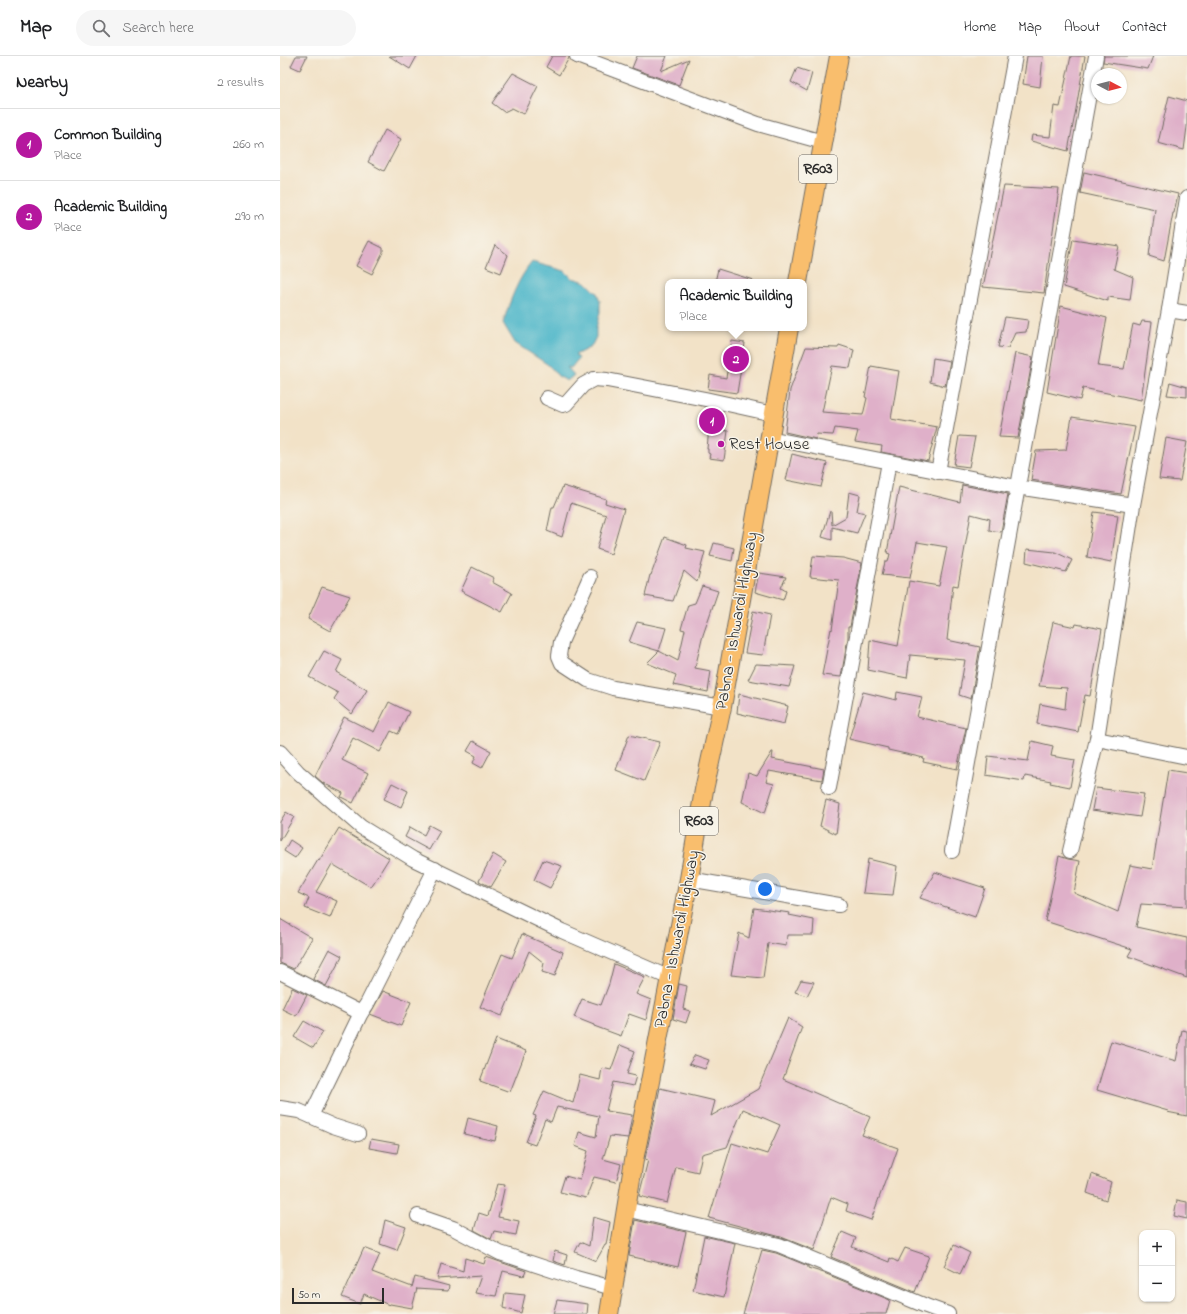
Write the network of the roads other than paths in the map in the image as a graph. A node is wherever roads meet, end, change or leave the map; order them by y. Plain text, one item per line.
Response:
1 (577, 56) edge
2 (839, 56) edge
3 (1015, 56) edge
4 (1096, 56) edge
5 (823, 142) junction
6 (1187, 198) edge
7 (799, 279) edge
8 (1169, 310) junction
9 (1187, 314) edge
10 (788, 331) edge
11 (547, 398) dead end
12 (773, 414) junction
13 (769, 438) junction
14 (889, 462) junction
15 (938, 472) junction
16 (1017, 486) junction
17 (1133, 505) junction
18 (590, 577) dead end
19 (722, 707) junction
20 (1097, 739) junction
21 (280, 752) edge
22 (1187, 757) edge
23 (829, 788) dead end
24 (952, 851) dead end
25 (1070, 851) dead end
26 (435, 869) junction
27 (689, 879) junction
28 (838, 905) dead end
29 (280, 972) edge
30 (670, 978) junction
31 (361, 1013) junction
32 (280, 1108) edge
33 (311, 1116) junction
34 (358, 1134) dead end
35 (626, 1209) junction
36 (418, 1216) dead end
37 (613, 1288) junction
38 (609, 1314) edge
39 (948, 1314) edge

1 - 5 street
2 - 5 main road, R603
3 - 15 street
4 - 16 street
5 - 7 main road, R603
6 - 8 street
8 - 9 street
8 - 17 street
10 - 12 main road, Pabna - Ishwardi Highway / R603
11 - 12 street
12 - 13 main road, Pabna - Ishwardi Highway / R603
13 - 14 street
13 - 19 main road, Pabna - Ishwardi Highway / R603
14 - 15 street
14 - 23 street
15 - 16 street
16 - 17 street
16 - 24 street
17 - 20 street
18 - 19 street
19 - 27 main road, Pabna - Ishwardi Highway / R603
20 - 22 street
20 - 25 street
21 - 26 street
26 - 30 street
26 - 31 street
27 - 28 street
27 - 30 main road, Pabna - Ishwardi Highway / R603
29 - 31 street
30 - 35 main road, Pabna - Ishwardi Highway / R603
31 - 33 street
32 - 33 street
33 - 34 street
35 - 37 main road, Pabna - Ishwardi Highway / R603
35 - 39 street
36 - 37 street
37 - 38 main road, Pabna - Ishwardi Highway / R603

